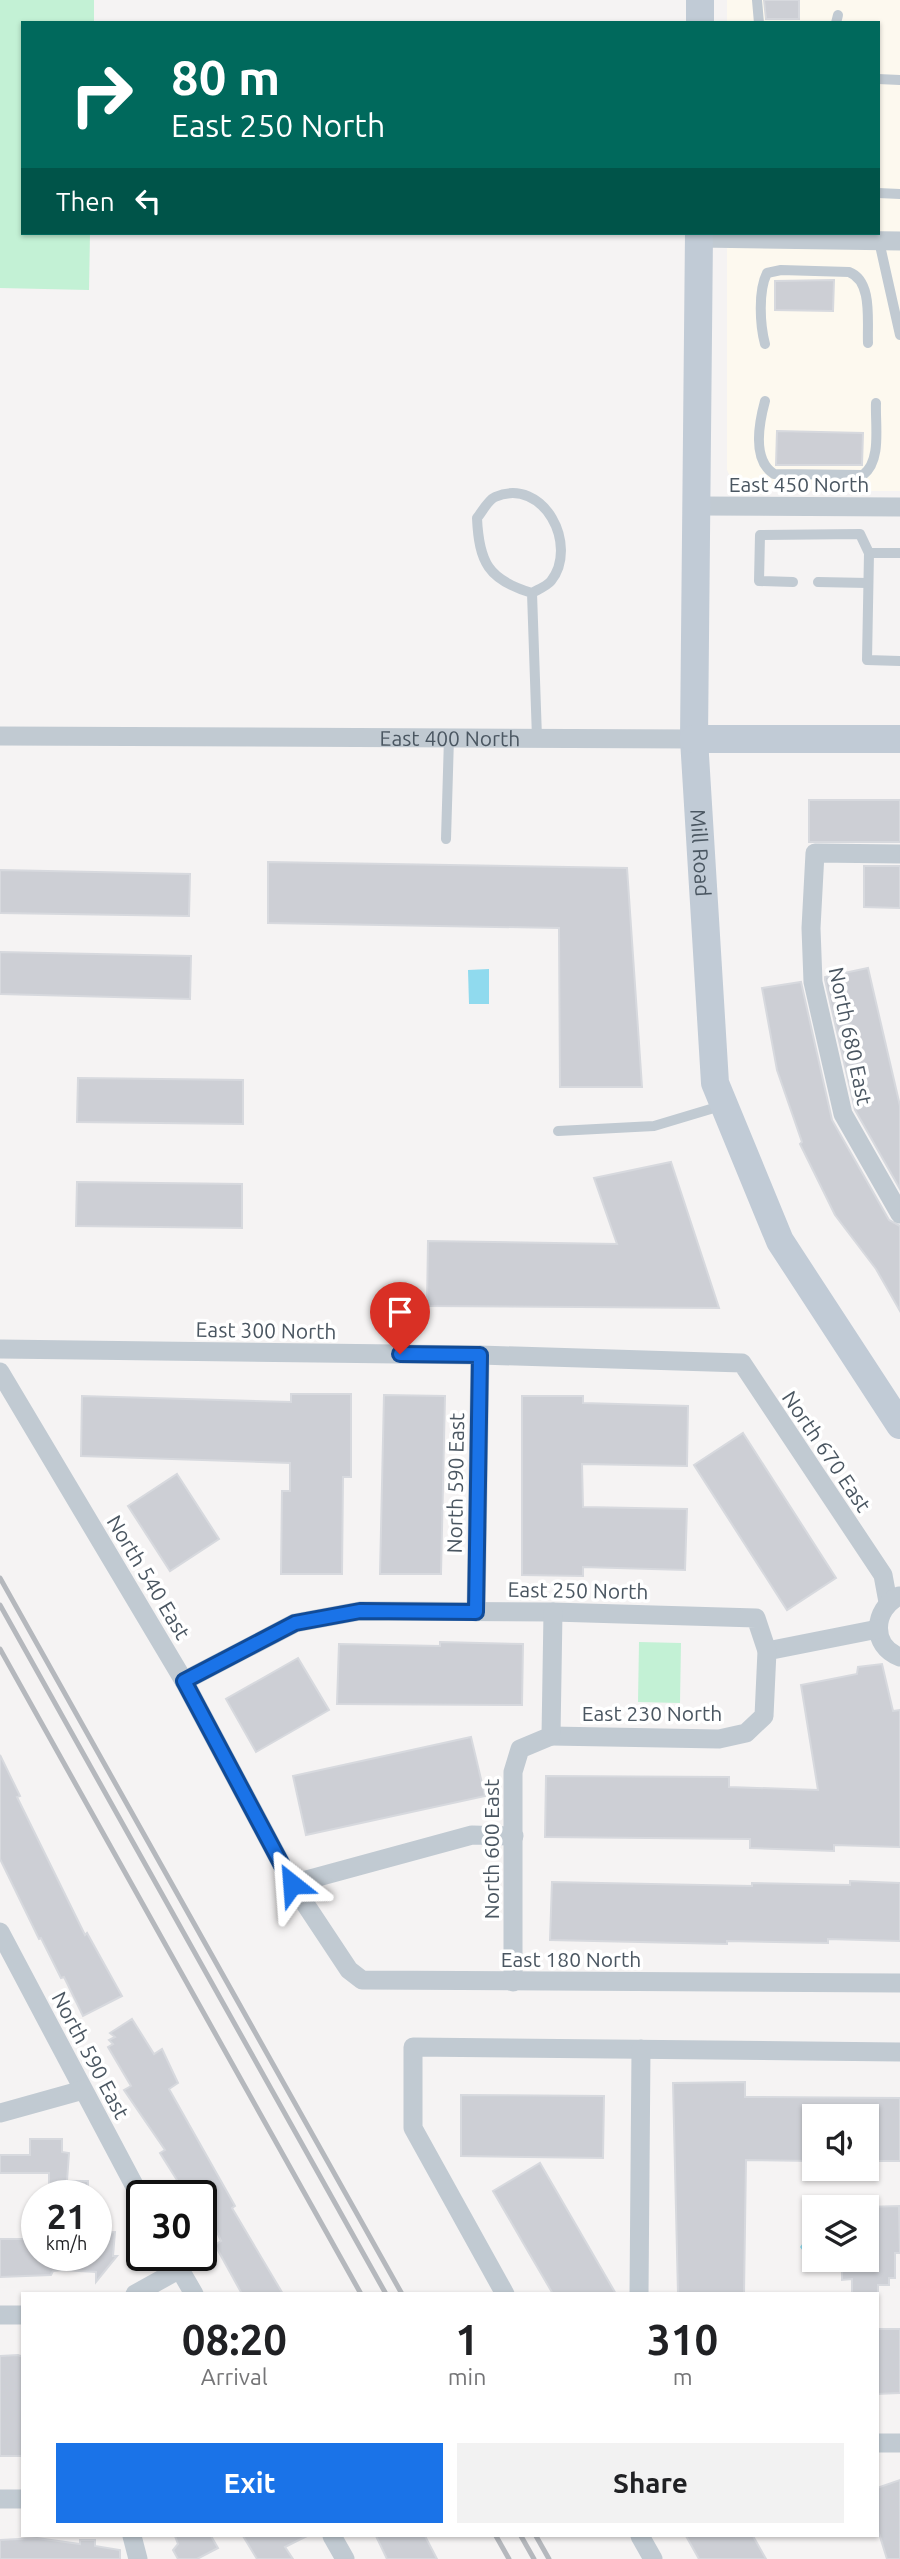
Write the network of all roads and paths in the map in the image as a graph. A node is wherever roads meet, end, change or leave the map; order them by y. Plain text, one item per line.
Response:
1 (700, 0) edge
2 (757, 0) edge
3 (700, 21) edge
4 (759, 21) edge
5 (880, 79) edge
6 (900, 80) edge
7 (880, 194) edge
8 (900, 194) edge
9 (699, 235) edge
10 (879, 241) junction
11 (900, 241) edge
12 (900, 335) edge
13 (868, 343) dead end
14 (765, 344) dead end
15 (765, 401) dead end
16 (876, 403) dead end
17 (698, 506) junction
18 (900, 507) edge
19 (869, 553) junction
20 (900, 553) edge
21 (793, 582) dead end
22 (818, 582) dead end
23 (868, 583) junction
24 (532, 593) junction
25 (900, 661) edge
26 (0, 736) edge
27 (449, 738) junction
28 (537, 738) junction
29 (694, 739) junction
30 (900, 739) edge
31 (446, 839) dead end
32 (900, 854) edge
33 (724, 1105) junction
34 (558, 1131) dead end
35 (900, 1214) edge
36 (0, 1349) edge
37 (480, 1355) junction
38 (741, 1363) joint
39 (0, 1372) edge
40 (900, 1424) edge
41 (894, 1599) edge
42 (476, 1612) junction
43 (553, 1612) junction
44 (878, 1629) junction
45 (767, 1651) junction
46 (900, 1657) edge
47 (184, 1681) junction
48 (551, 1736) junction
49 (514, 1836) junction
50 (292, 1884) junction
51 (0, 1931) edge
52 (513, 1982) junction
53 (900, 1983) edge
54 (641, 2049) junction
55 (900, 2052) edge
56 (83, 2090) junction
57 (0, 2113) edge
58 (131, 2180) edge
59 (164, 2271) edge
60 (181, 2271) edge
61 (138, 2292) edge
62 (193, 2292) edge
63 (504, 2292) edge
64 (639, 2292) edge
65 (0, 2315) edge
66 (21, 2315) edge
67 (879, 2443) edge
68 (900, 2443) edge
69 (0, 2499) edge
70 (21, 2499) edge
71 (132, 2537) edge
72 (333, 2537) edge
73 (641, 2537) edge
74 (138, 2559) edge
75 (345, 2559) edge
76 (653, 2559) edge

1 - 3 main road
2 - 4 lane
5 - 6 lane
7 - 8 lane
9 - 10 street
9 - 17 main road, Mill Road
10 - 11 street
10 - 12 lane
13 - 14 lane
15 - 16 lane
17 - 18 street, East 450 North
17 - 29 main road, Mill Road
19 - 20 lane
19 - 21 lane
19 - 23 lane
22 - 23 lane
23 - 25 lane
24 - 24 lane
24 - 28 lane
26 - 27 street, East 400 North
27 - 28 street, East 400 North
27 - 31 lane
28 - 29 street, East 400 North
29 - 30 main road, East 400 North
29 - 33 main road, Mill Road
32 - 35 street, North 680 East
33 - 34 lane
33 - 40 main road, Mill Road
36 - 37 street, East 300 North
37 - 38 street, East 300 North
37 - 42 street, North 590 East
38 - 41 street, North 670 East
39 - 47 street, North 540 East
41 - 44 street
42 - 43 street, East 250 North
42 - 47 street, East 250 North
43 - 45 street, East 250 North
43 - 48 street
44 - 45 street
44 - 46 street
45 - 48 street, East 230 North
47 - 50 street, North 540 East
48 - 49 street, North 600 East
49 - 50 street
49 - 52 street, North 600 East
50 - 52 street, East 180 North
51 - 56 street, North 590 East
52 - 53 street, East 180 North
54 - 55 street
54 - 63 street
54 - 64 street
56 - 57 street
56 - 58 street, North 590 East
59 - 61 street
60 - 62 street
65 - 66 street
67 - 68 street
69 - 70 street
71 - 74 street
72 - 75 street
73 - 76 street

